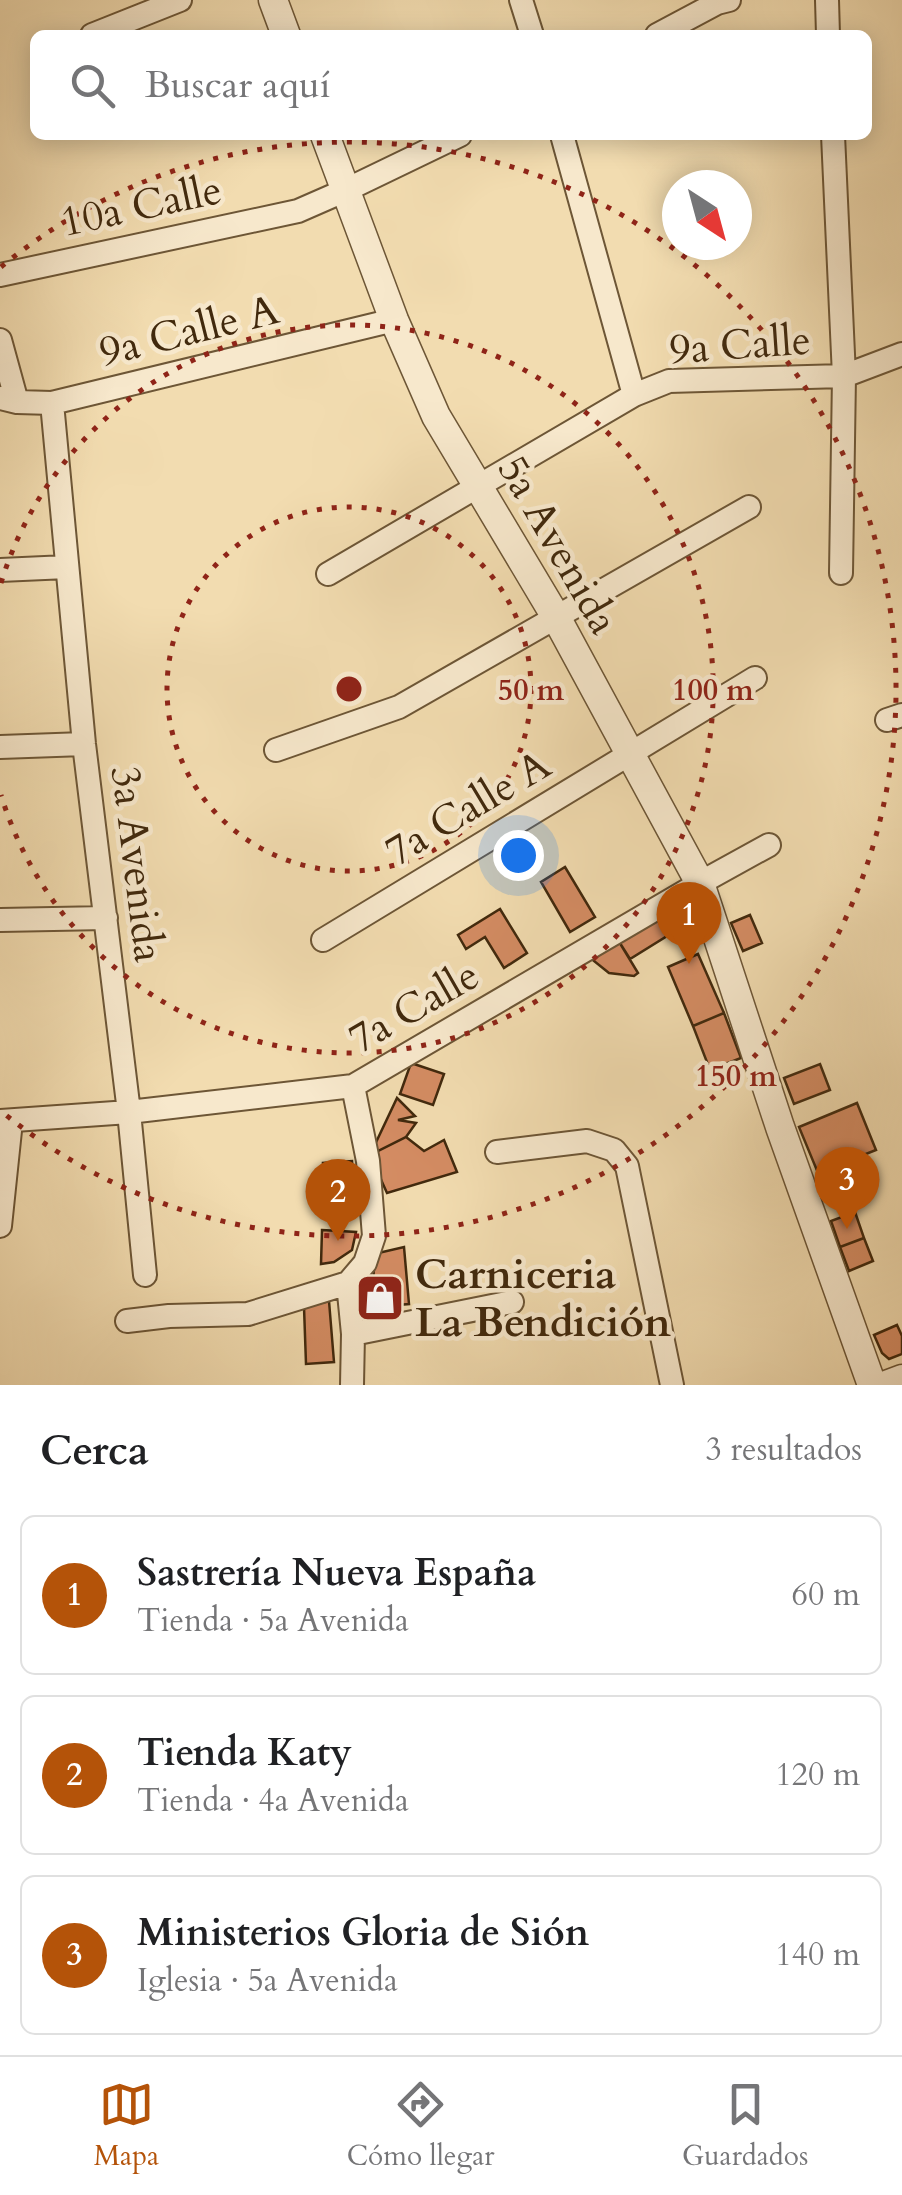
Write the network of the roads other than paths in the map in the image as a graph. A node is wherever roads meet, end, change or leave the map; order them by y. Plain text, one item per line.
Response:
1 (180, 0) edge
2 (273, 0) edge
3 (521, 0) edge
4 (728, 0) edge
5 (826, 0) edge
6 (105, 30) edge
7 (284, 30) edge
8 (530, 30) edge
9 (666, 30) edge
10 (828, 30) edge
11 (327, 140) edge
12 (450, 140) edge
13 (563, 140) edge
14 (833, 140) edge
15 (346, 190) junction
16 (0, 275) edge
17 (394, 320) junction
18 (0, 340) edge
19 (902, 354) edge
20 (844, 376) junction
21 (634, 395) junction
22 (9, 400) edge
23 (52, 403) junction
24 (479, 486) junction
25 (748, 508) dead end
26 (67, 566) junction
27 (0, 570) edge
28 (840, 573) dead end
29 (328, 574) dead end
30 (556, 617) junction
31 (755, 678) dead end
32 (84, 744) junction
33 (0, 747) edge
34 (276, 750) dead end
35 (629, 754) junction
36 (769, 845) dead end
37 (700, 883) junction
38 (106, 918) junction
39 (0, 920) edge
40 (323, 940) dead end
41 (352, 1086) junction
42 (130, 1112) junction
43 (6, 1121) edge
44 (497, 1152) dead end
45 (0, 1226) edge
46 (144, 1275) dead end
47 (348, 1283) junction
48 (512, 1302) dead end
49 (127, 1321) dead end
50 (353, 1334) junction
51 (902, 1379) edge
52 (352, 1385) edge
53 (672, 1385) edge
54 (872, 1385) edge
55 (886, 1385) edge

1 - 6 street
2 - 7 street
3 - 8 street
4 - 9 street
5 - 10 street
11 - 15 street, 5a Avenida
12 - 15 street, 10a Calle
13 - 21 street
14 - 20 street
15 - 16 street, 10a Calle
15 - 17 street, 5a Avenida
17 - 23 street, 9a Calle A
17 - 24 street, 5a Avenida
18 - 22 street
19 - 20 street, 9a Calle
20 - 21 street, 9a Calle
20 - 28 street
21 - 24 street, 9a Calle
22 - 23 street, 9a Calle A
23 - 26 street, 3a Avenida
24 - 29 street, 9a Calle
24 - 30 street, 5a Avenida
25 - 30 street
26 - 27 street
26 - 32 street, 3a Avenida
30 - 34 street
30 - 35 street, 5a Avenida
31 - 35 street, 7a Calle A
32 - 33 street
32 - 38 street, 3a Avenida
35 - 37 street, 5a Avenida
35 - 40 street, 7a Calle A
36 - 37 street, 7a Calle
37 - 41 street, 7a Calle
37 - 54 street, 5a Avenida
38 - 39 street
38 - 42 street, 3a Avenida
41 - 42 street, 7a Calle
41 - 47 street
42 - 43 street, 7a Calle
42 - 46 street, 3a Avenida
43 - 45 street
44 - 53 street
47 - 49 street
47 - 50 street
48 - 50 street
50 - 52 street
51 - 55 street

